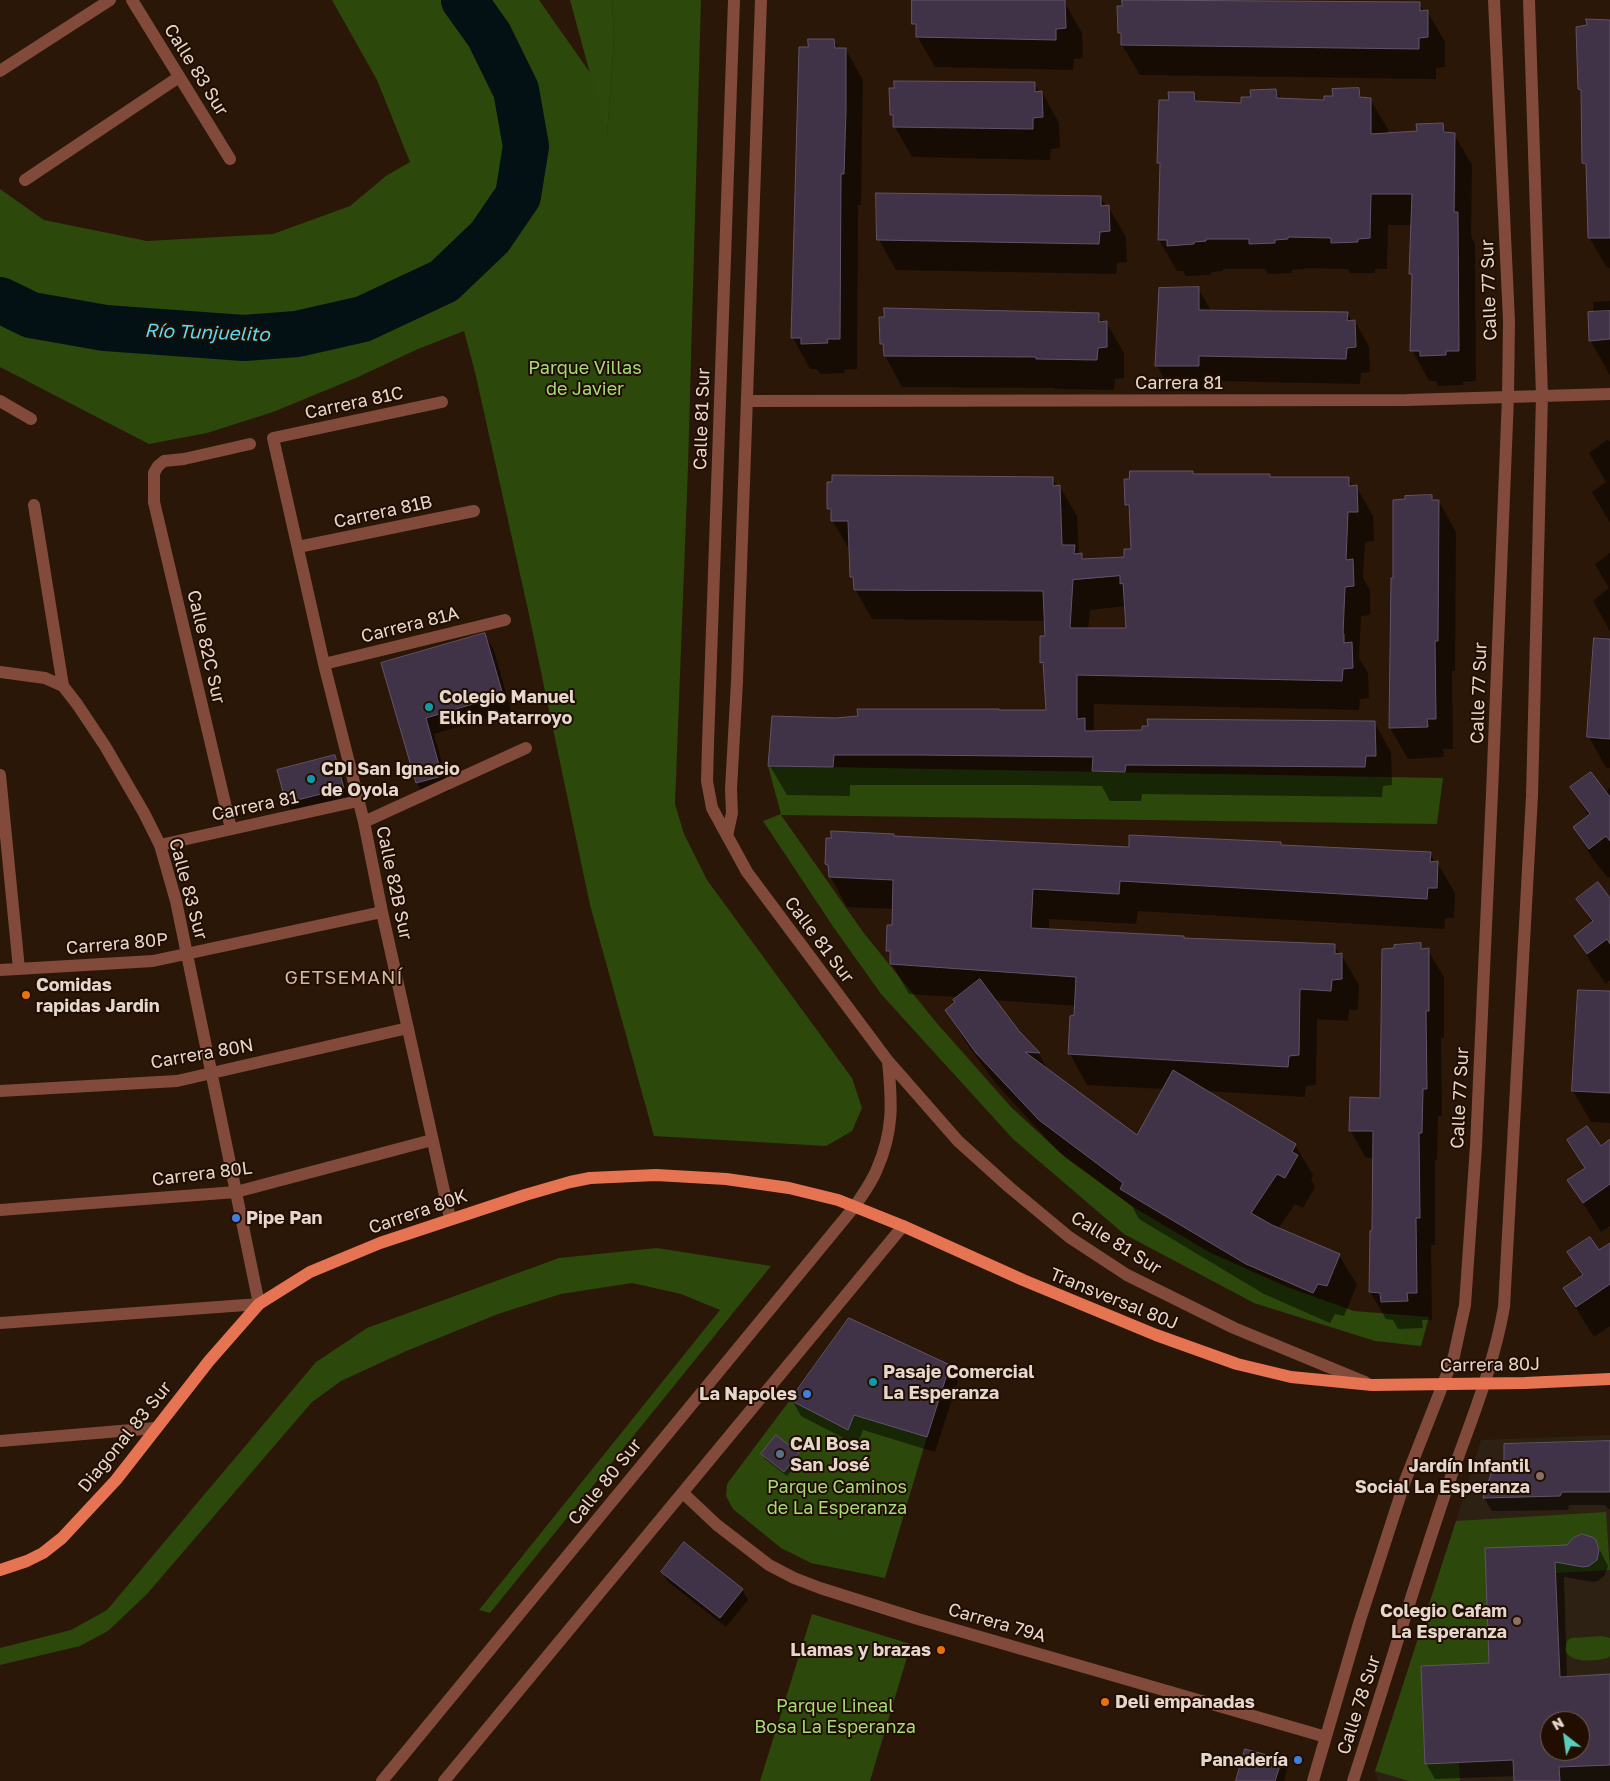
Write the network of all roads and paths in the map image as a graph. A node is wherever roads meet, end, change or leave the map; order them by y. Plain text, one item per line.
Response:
1 (110, 0) edge
2 (132, 0) edge
3 (734, 0) edge
4 (761, 0) edge
5 (1494, 0) edge
6 (1529, 0) edge
7 (0, 71) edge
8 (179, 77) junction
9 (230, 159) dead end
10 (25, 180) dead end
11 (1610, 394) edge
12 (1542, 396) junction
13 (1508, 397) junction
14 (0, 401) edge
15 (748, 401) junction
16 (442, 402) dead end
17 (31, 419) dead end
18 (273, 438) joint
19 (250, 444) dead end
20 (34, 505) dead end
21 (474, 511) dead end
22 (298, 547) junction
23 (505, 620) dead end
24 (324, 664) junction
25 (0, 672) edge
26 (63, 686) junction
27 (526, 748) dead end
28 (0, 775) edge
29 (358, 801) junction
30 (364, 822) junction
31 (231, 829) junction
32 (727, 836) junction
33 (160, 845) junction
34 (382, 912) junction
35 (187, 954) junction
36 (20, 969) junction
37 (0, 970) edge
38 (408, 1028) junction
39 (888, 1061) junction
40 (211, 1073) junction
41 (0, 1091) edge
42 (432, 1140) junction
43 (236, 1192) junction
44 (855, 1206) junction
45 (0, 1210) edge
46 (450, 1218) junction
47 (903, 1226) junction
48 (259, 1304) junction
49 (0, 1323) edge
50 (1610, 1379) edge
51 (1484, 1383) junction
52 (1442, 1384) junction
53 (1372, 1385) junction
54 (156, 1428) junction
55 (0, 1441) edge
56 (683, 1493) junction
57 (0, 1570) edge
58 (1326, 1736) junction
59 (382, 1781) edge
60 (444, 1781) edge
61 (1313, 1781) edge
62 (1353, 1781) edge

1 - 7 street
2 - 8 street, Calle 83 Sur
3 - 32 street, Calle 81 Sur
4 - 15 street
5 - 13 street, Calle 77 Sur
6 - 12 street
8 - 9 street, Calle 83 Sur
8 - 10 street
11 - 12 street, Carrera 81
12 - 13 street, Carrera 81
12 - 51 street
13 - 15 street, Carrera 81
13 - 52 street, Calle 77 Sur
14 - 17 street
15 - 32 street
16 - 18 street, Carrera 81C
18 - 22 street, Calle 82B Sur
19 - 31 street, Calle 82C Sur
20 - 26 street, Calle 83 Sur
21 - 22 street, Carrera 81B
22 - 24 street, Calle 82B Sur
23 - 24 street, Carrera 81A
24 - 29 street, Calle 82B Sur
25 - 26 street
26 - 33 street, Calle 83 Sur
27 - 30 street
28 - 36 street
29 - 30 street, Calle 82B Sur
29 - 31 street, Carrera 81
30 - 34 street, Calle 82B Sur
31 - 33 street, Carrera 81
32 - 39 street, Calle 81 Sur
33 - 35 street, Calle 83 Sur
34 - 35 street, Carrera 80P
34 - 38 street, Calle 82B Sur
35 - 36 street, Carrera 80P
35 - 40 street, Calle 83 Sur
36 - 37 street, Carrera 80P
38 - 40 street, Carrera 80N
38 - 42 street, Calle 82B Sur
39 - 44 street
39 - 53 street, Calle 81 Sur
40 - 41 street, Carrera 80N
40 - 43 street, Calle 83 Sur
42 - 43 street, Carrera 80L
42 - 46 street, Calle 82B Sur
43 - 45 street, Carrera 80L
43 - 48 street, Calle 83 Sur
44 - 46 main road, Carrera 80K
44 - 47 main road, Transversal 80J
44 - 59 street, Calle 80 Sur
46 - 48 main road, Carrera 80K
47 - 53 main road, Transversal 80J
47 - 56 street
48 - 49 street, Carrera 80K
48 - 54 main road, Diagonal 83 Sur
50 - 51 main road, Carrera 80J
51 - 52 main road, Carrera 80J
51 - 62 street, Calle 78 Sur
52 - 53 main road, Carrera 80J
52 - 58 street, Calle 78 Sur
54 - 55 street
54 - 57 main road, Diagonal 83 Sur
56 - 58 street, Carrera 79A
56 - 60 street
58 - 61 street, Calle 78 Sur

